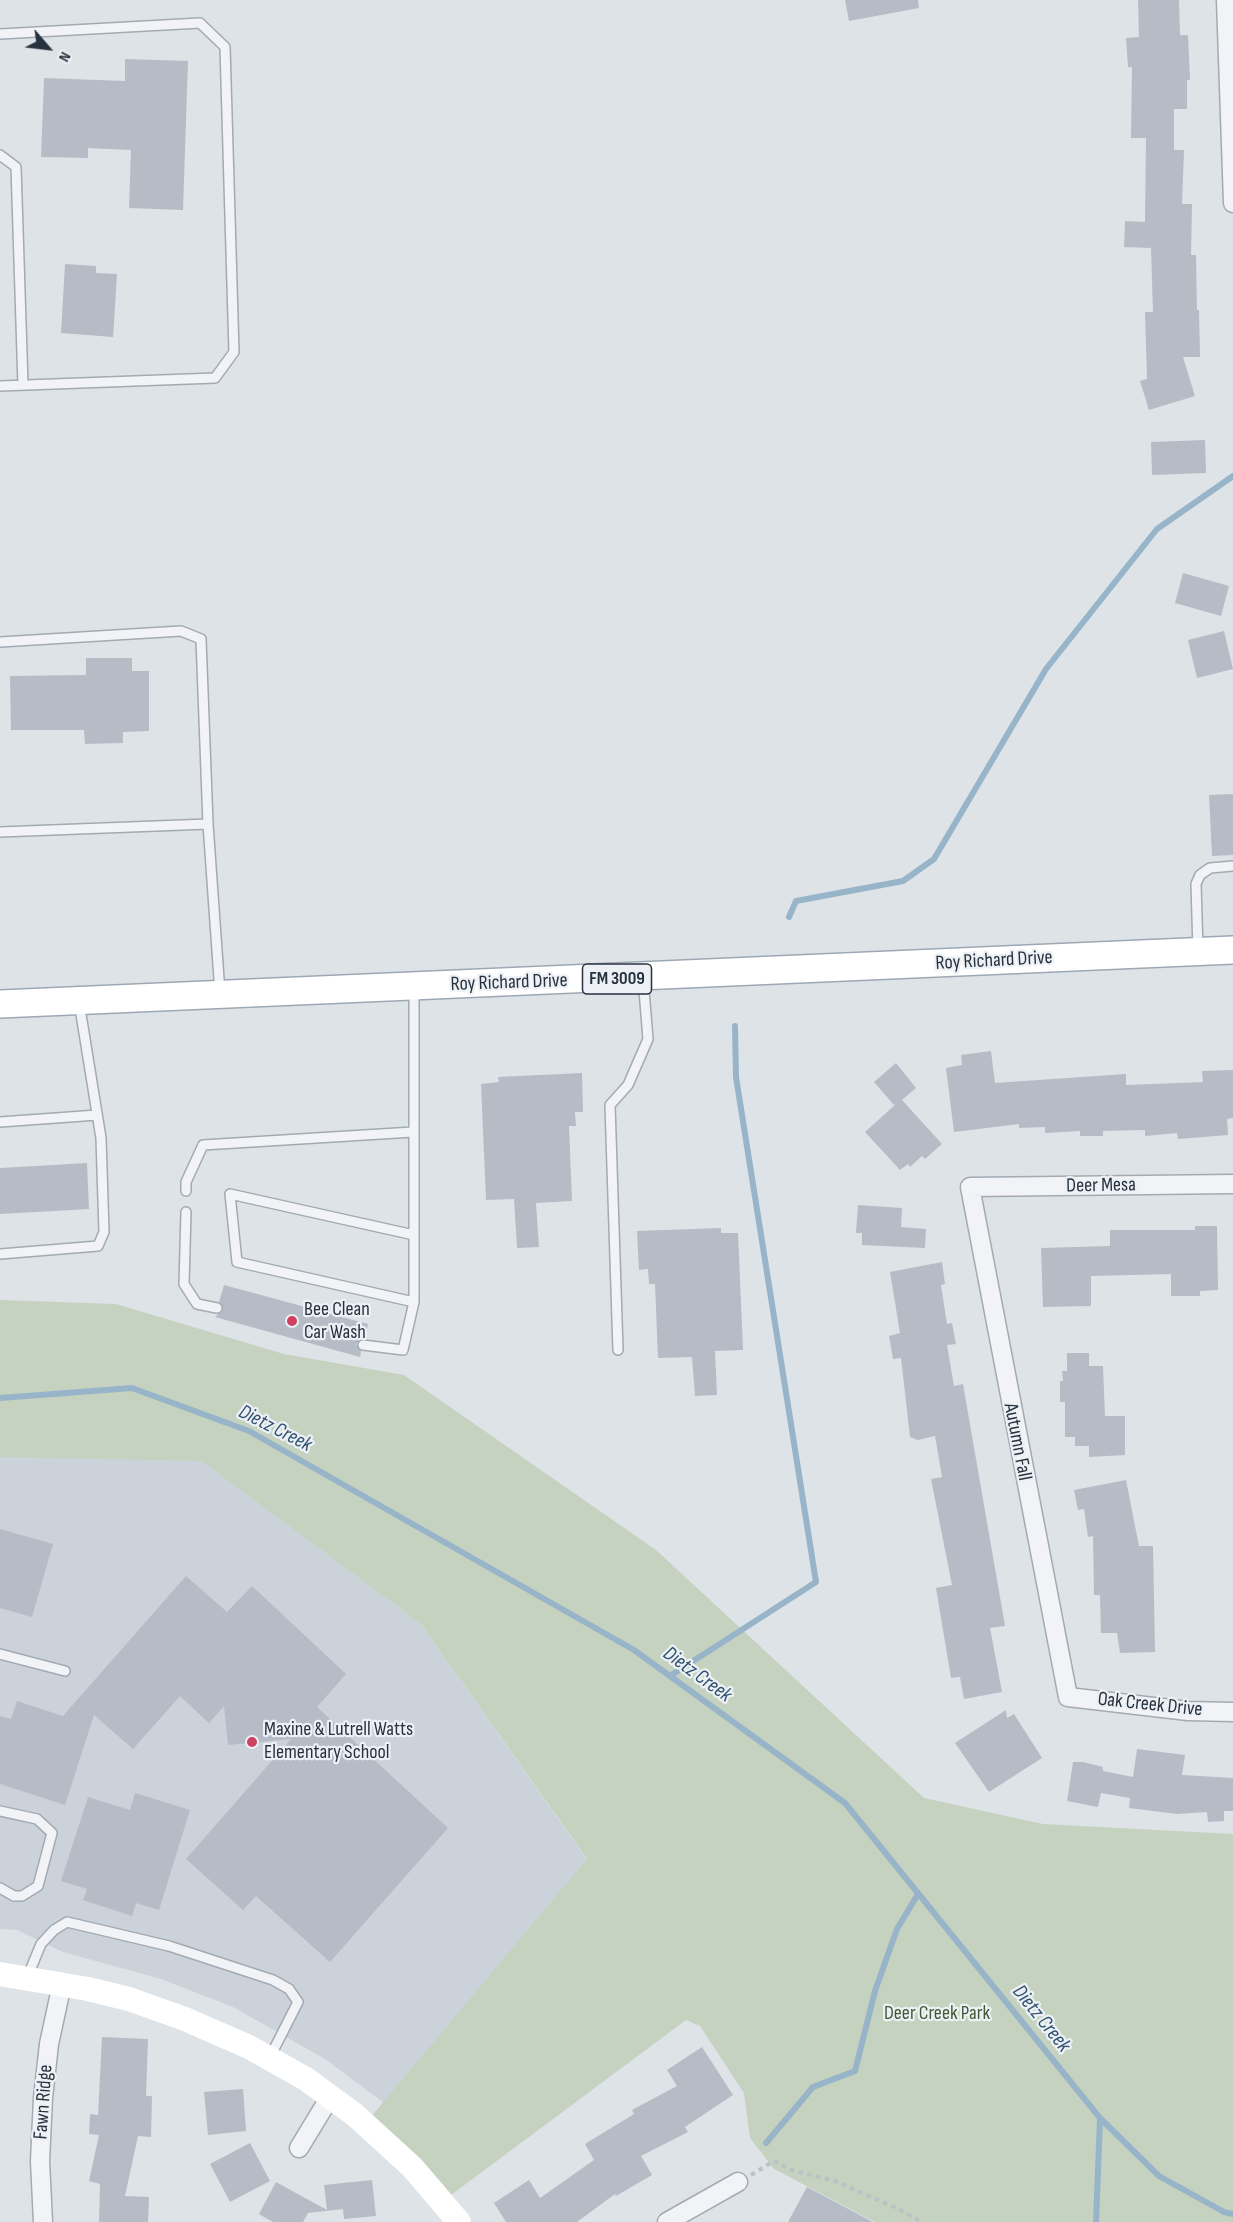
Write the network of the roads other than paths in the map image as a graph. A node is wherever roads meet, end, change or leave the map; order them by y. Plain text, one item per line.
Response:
1 (1226, 0) edge
2 (0, 34) edge
3 (0, 155) edge
4 (1233, 203) edge
5 (23, 385) junction
6 (0, 386) edge
7 (0, 642) edge
8 (208, 824) junction
9 (0, 832) edge
10 (1233, 866) edge
11 (1233, 950) edge
12 (1198, 952) junction
13 (643, 978) junction
14 (414, 987) junction
15 (220, 996) junction
16 (78, 1001) junction
17 (0, 1004) edge
18 (97, 1115) junction
19 (0, 1122) edge
20 (413, 1132) junction
21 (1233, 1184) edge
22 (970, 1187) joint
23 (186, 1191) dead end
24 (186, 1212) dead end
25 (414, 1235) junction
26 (0, 1254) edge
27 (414, 1302) junction
28 (218, 1308) dead end
29 (363, 1345) dead end
30 (618, 1350) dead end
31 (0, 1654) edge
32 (65, 1671) dead end
33 (1068, 1697) joint
34 (1233, 1712) edge
35 (0, 1811) edge
36 (0, 1888) edge
37 (0, 1974) edge
38 (27, 1978) junction
39 (62, 1984) junction
40 (269, 2058) junction
41 (330, 2097) junction
42 (299, 2148) dead end
43 (738, 2182) road end
44 (43, 2222) edge
45 (459, 2222) edge
46 (667, 2222) edge

1 - 4 street
2 - 5 lane
3 - 5 lane
5 - 6 lane
7 - 8 lane
8 - 9 lane
8 - 15 lane
10 - 12 lane
11 - 12 main road, Roy Richard Drive / FM 3009
12 - 13 main road, Roy Richard Drive / FM 3009
13 - 14 main road, Roy Richard Drive / FM 3009
13 - 30 lane
14 - 15 main road, Roy Richard Drive / FM 3009
14 - 20 lane
15 - 16 main road, Roy Richard Drive / FM 3009
16 - 17 main road, Roy Richard Drive / FM 3009
16 - 18 lane
18 - 19 lane
18 - 26 lane
20 - 23 lane
20 - 25 lane
21 - 22 street, Deer Mesa
22 - 33 street, Autumn Fall
24 - 28 lane
25 - 27 lane
25 - 27 lane
27 - 29 lane
31 - 32 lane
33 - 34 street, Oak Creek Drive
35 - 36 lane
37 - 38 street
38 - 39 street
38 - 40 lane
39 - 40 street
39 - 44 street, Fawn Ridge
40 - 41 street
41 - 42 street
41 - 45 street
43 - 46 street

